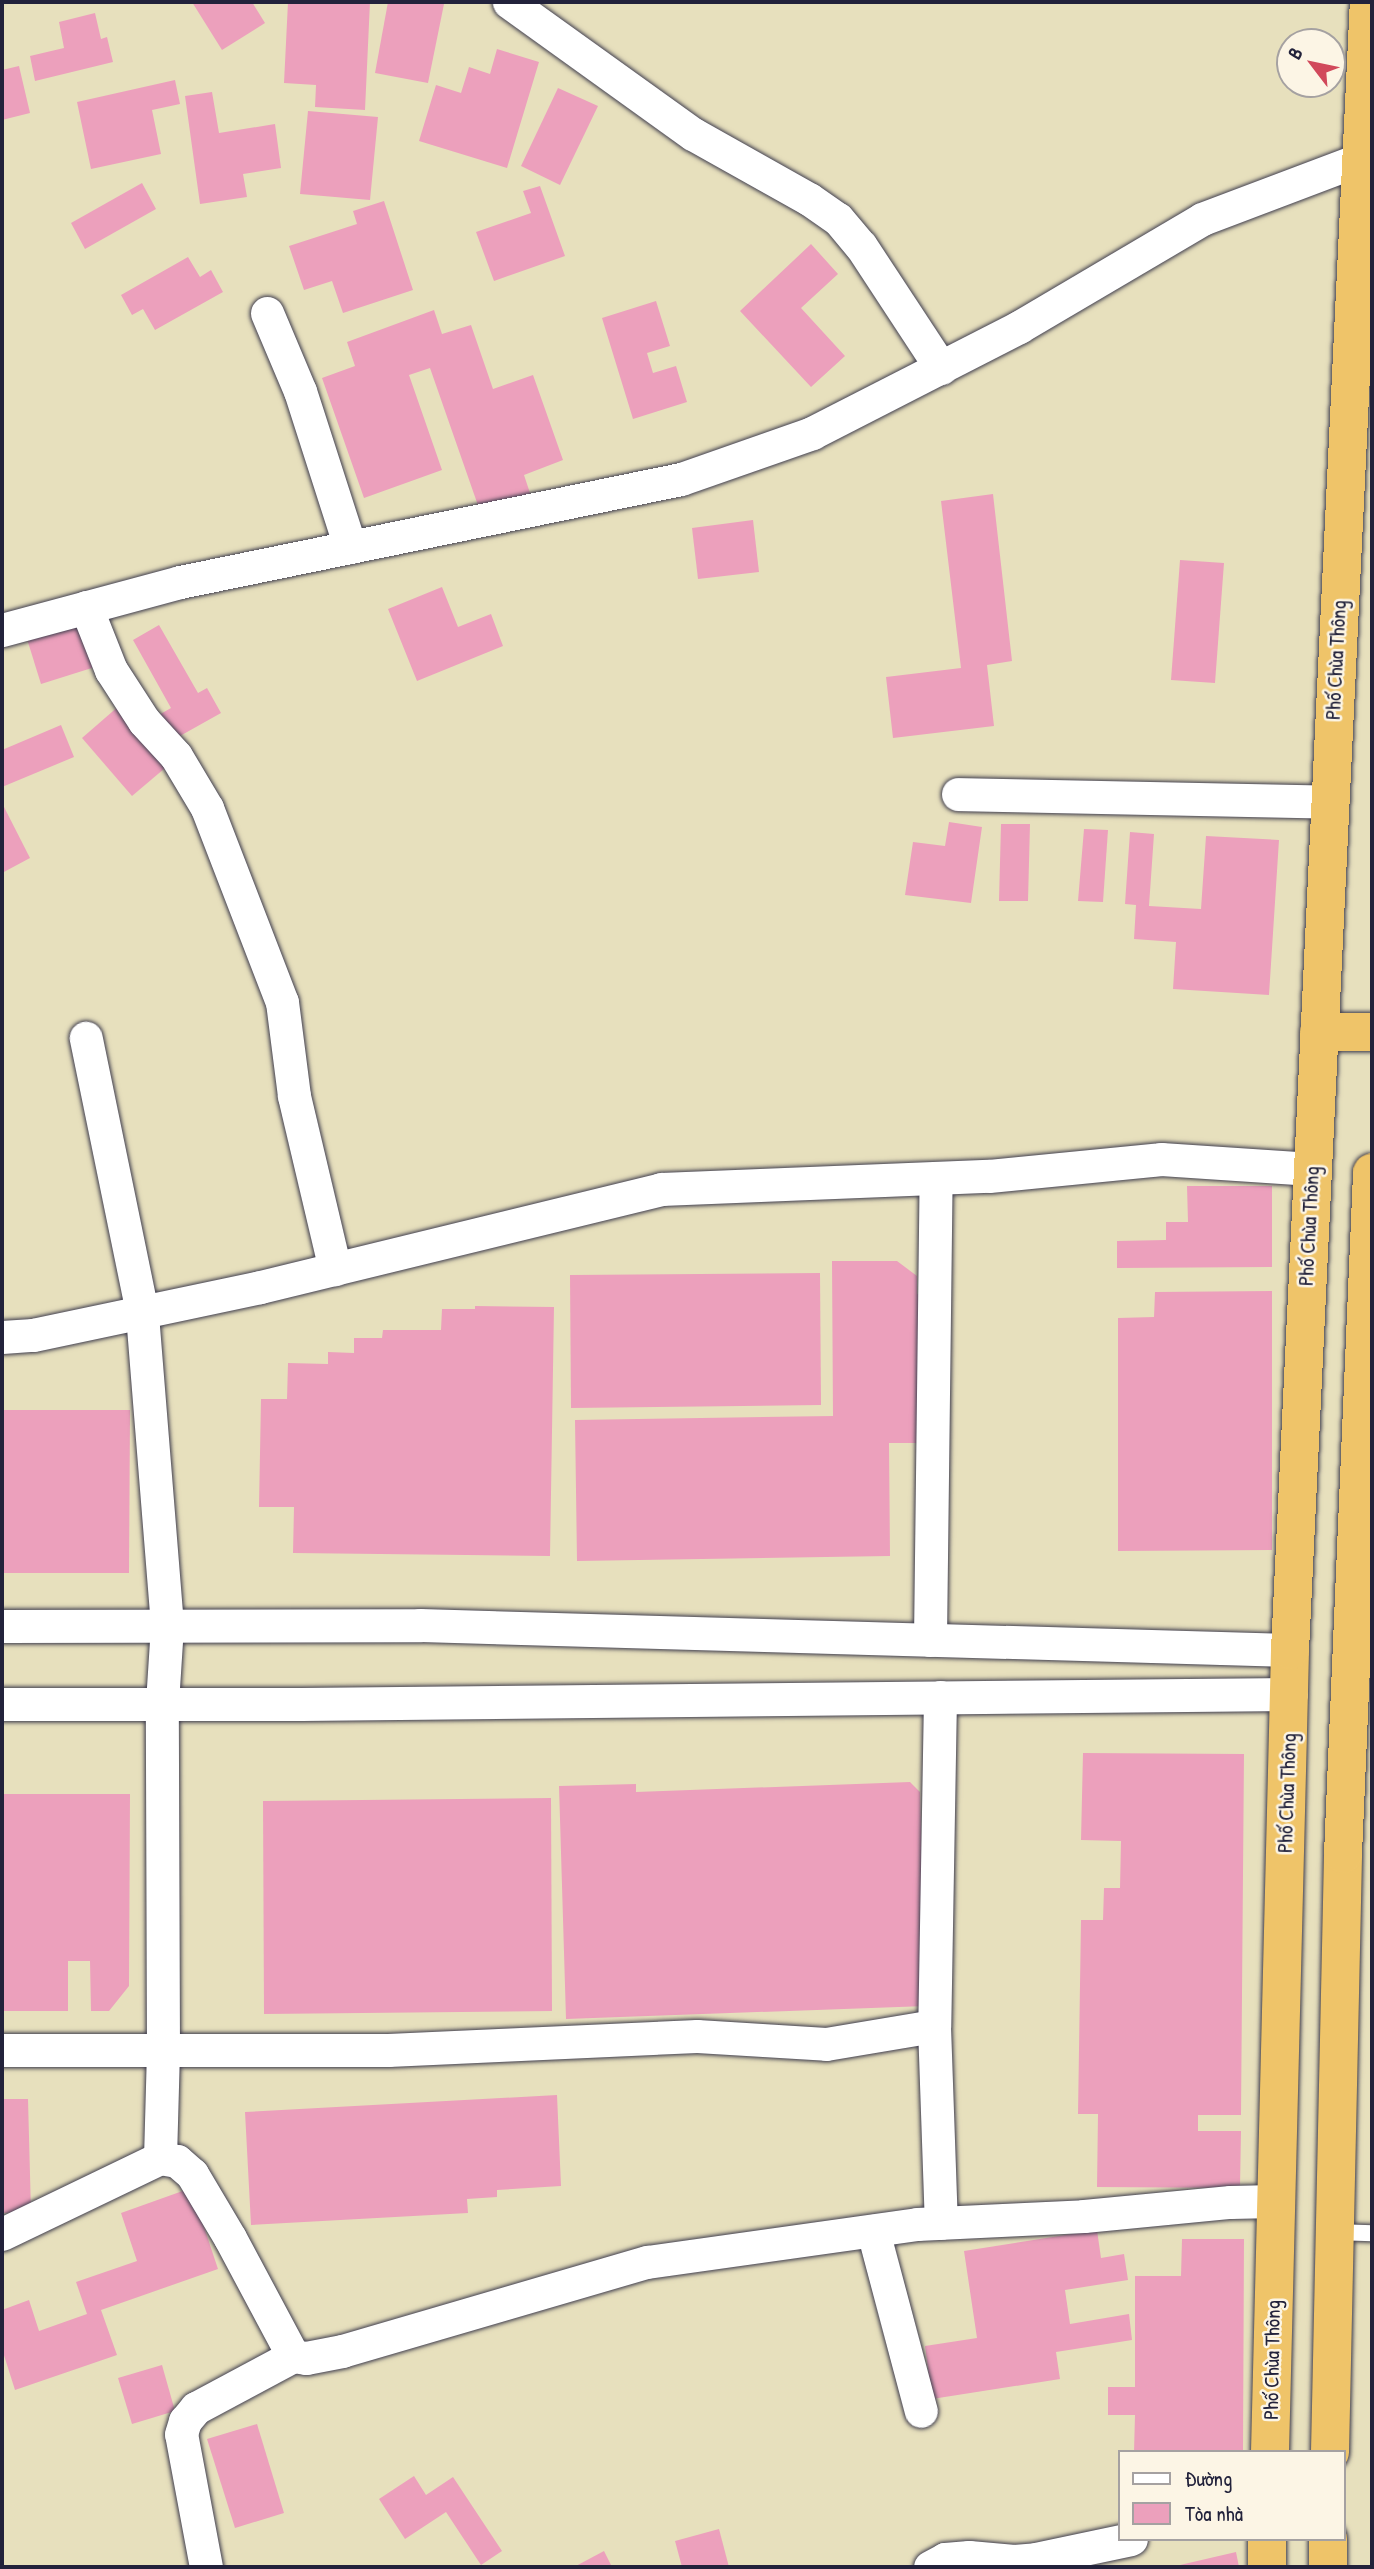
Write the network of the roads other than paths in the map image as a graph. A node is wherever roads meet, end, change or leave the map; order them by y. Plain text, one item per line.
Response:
1 (509, 2) edge
2 (1369, 2) edge
3 (1366, 158) edge
4 (267, 313) dead end
5 (941, 368) junction
6 (350, 547) junction
7 (86, 607) junction
8 (2, 630) edge
9 (958, 794) dead end
10 (1329, 802) junction
11 (1319, 1032) junction
12 (1372, 1032) edge
13 (86, 1038) dead end
14 (1312, 1169) junction
15 (1372, 1173) edge
16 (936, 1178) junction
17 (335, 1269) junction
18 (143, 1322) junction
19 (1369, 1327) edge
20 (2, 1337) edge
21 (2, 1353) edge
22 (167, 1625) junction
23 (2, 1626) edge
24 (930, 1640) junction
25 (1290, 1650) junction
26 (1291, 1693) junction
27 (940, 1697) junction
28 (162, 1703) junction
29 (2, 1704) edge
30 (1361, 1708) edge
31 (934, 2026) junction
32 (2, 2050) edge
33 (163, 2050) junction
34 (160, 2158) junction
35 (1275, 2201) junction
36 (941, 2223) junction
37 (873, 2231) junction
38 (1335, 2232) junction
39 (1372, 2233) edge
40 (2, 2234) edge
41 (293, 2356) junction
42 (921, 2411) dead end
43 (1269, 2450) edge
44 (1330, 2450) edge
45 (1122, 2541) edge
46 (1268, 2541) edge
47 (1328, 2541) edge
48 (206, 2567) edge
49 (930, 2567) edge
50 (1267, 2567) edge
51 (1328, 2567) edge

1 - 5 street
2 - 3 highway, Phố Chùa Thông
3 - 5 street
3 - 10 highway, Phố Chùa Thông
4 - 6 street
5 - 6 street
6 - 7 street
7 - 8 street
7 - 17 street
9 - 10 street
10 - 11 highway, Phố Chùa Thông
11 - 12 highway
11 - 14 highway, Phố Chùa Thông
13 - 18 street
14 - 16 street
14 - 25 highway, Phố Chùa Thông
15 - 19 highway
16 - 17 street
16 - 24 street
17 - 18 street
18 - 20 street
18 - 21 street
18 - 22 street
19 - 30 highway
22 - 23 street
22 - 24 street
22 - 28 street
24 - 25 street
25 - 26 highway, Phố Chùa Thông
26 - 27 street
26 - 35 highway, Phố Chùa Thông
27 - 28 street
27 - 31 street
28 - 29 street
28 - 33 street
30 - 38 highway
31 - 33 street
31 - 36 street
32 - 33 street
33 - 34 street
34 - 40 street
34 - 41 street
35 - 36 street
35 - 43 highway, Phố Chùa Thông
36 - 37 street
37 - 41 street
37 - 42 street
38 - 39 lane
38 - 44 highway
41 - 48 street
45 - 49 street
46 - 50 highway
47 - 51 highway

